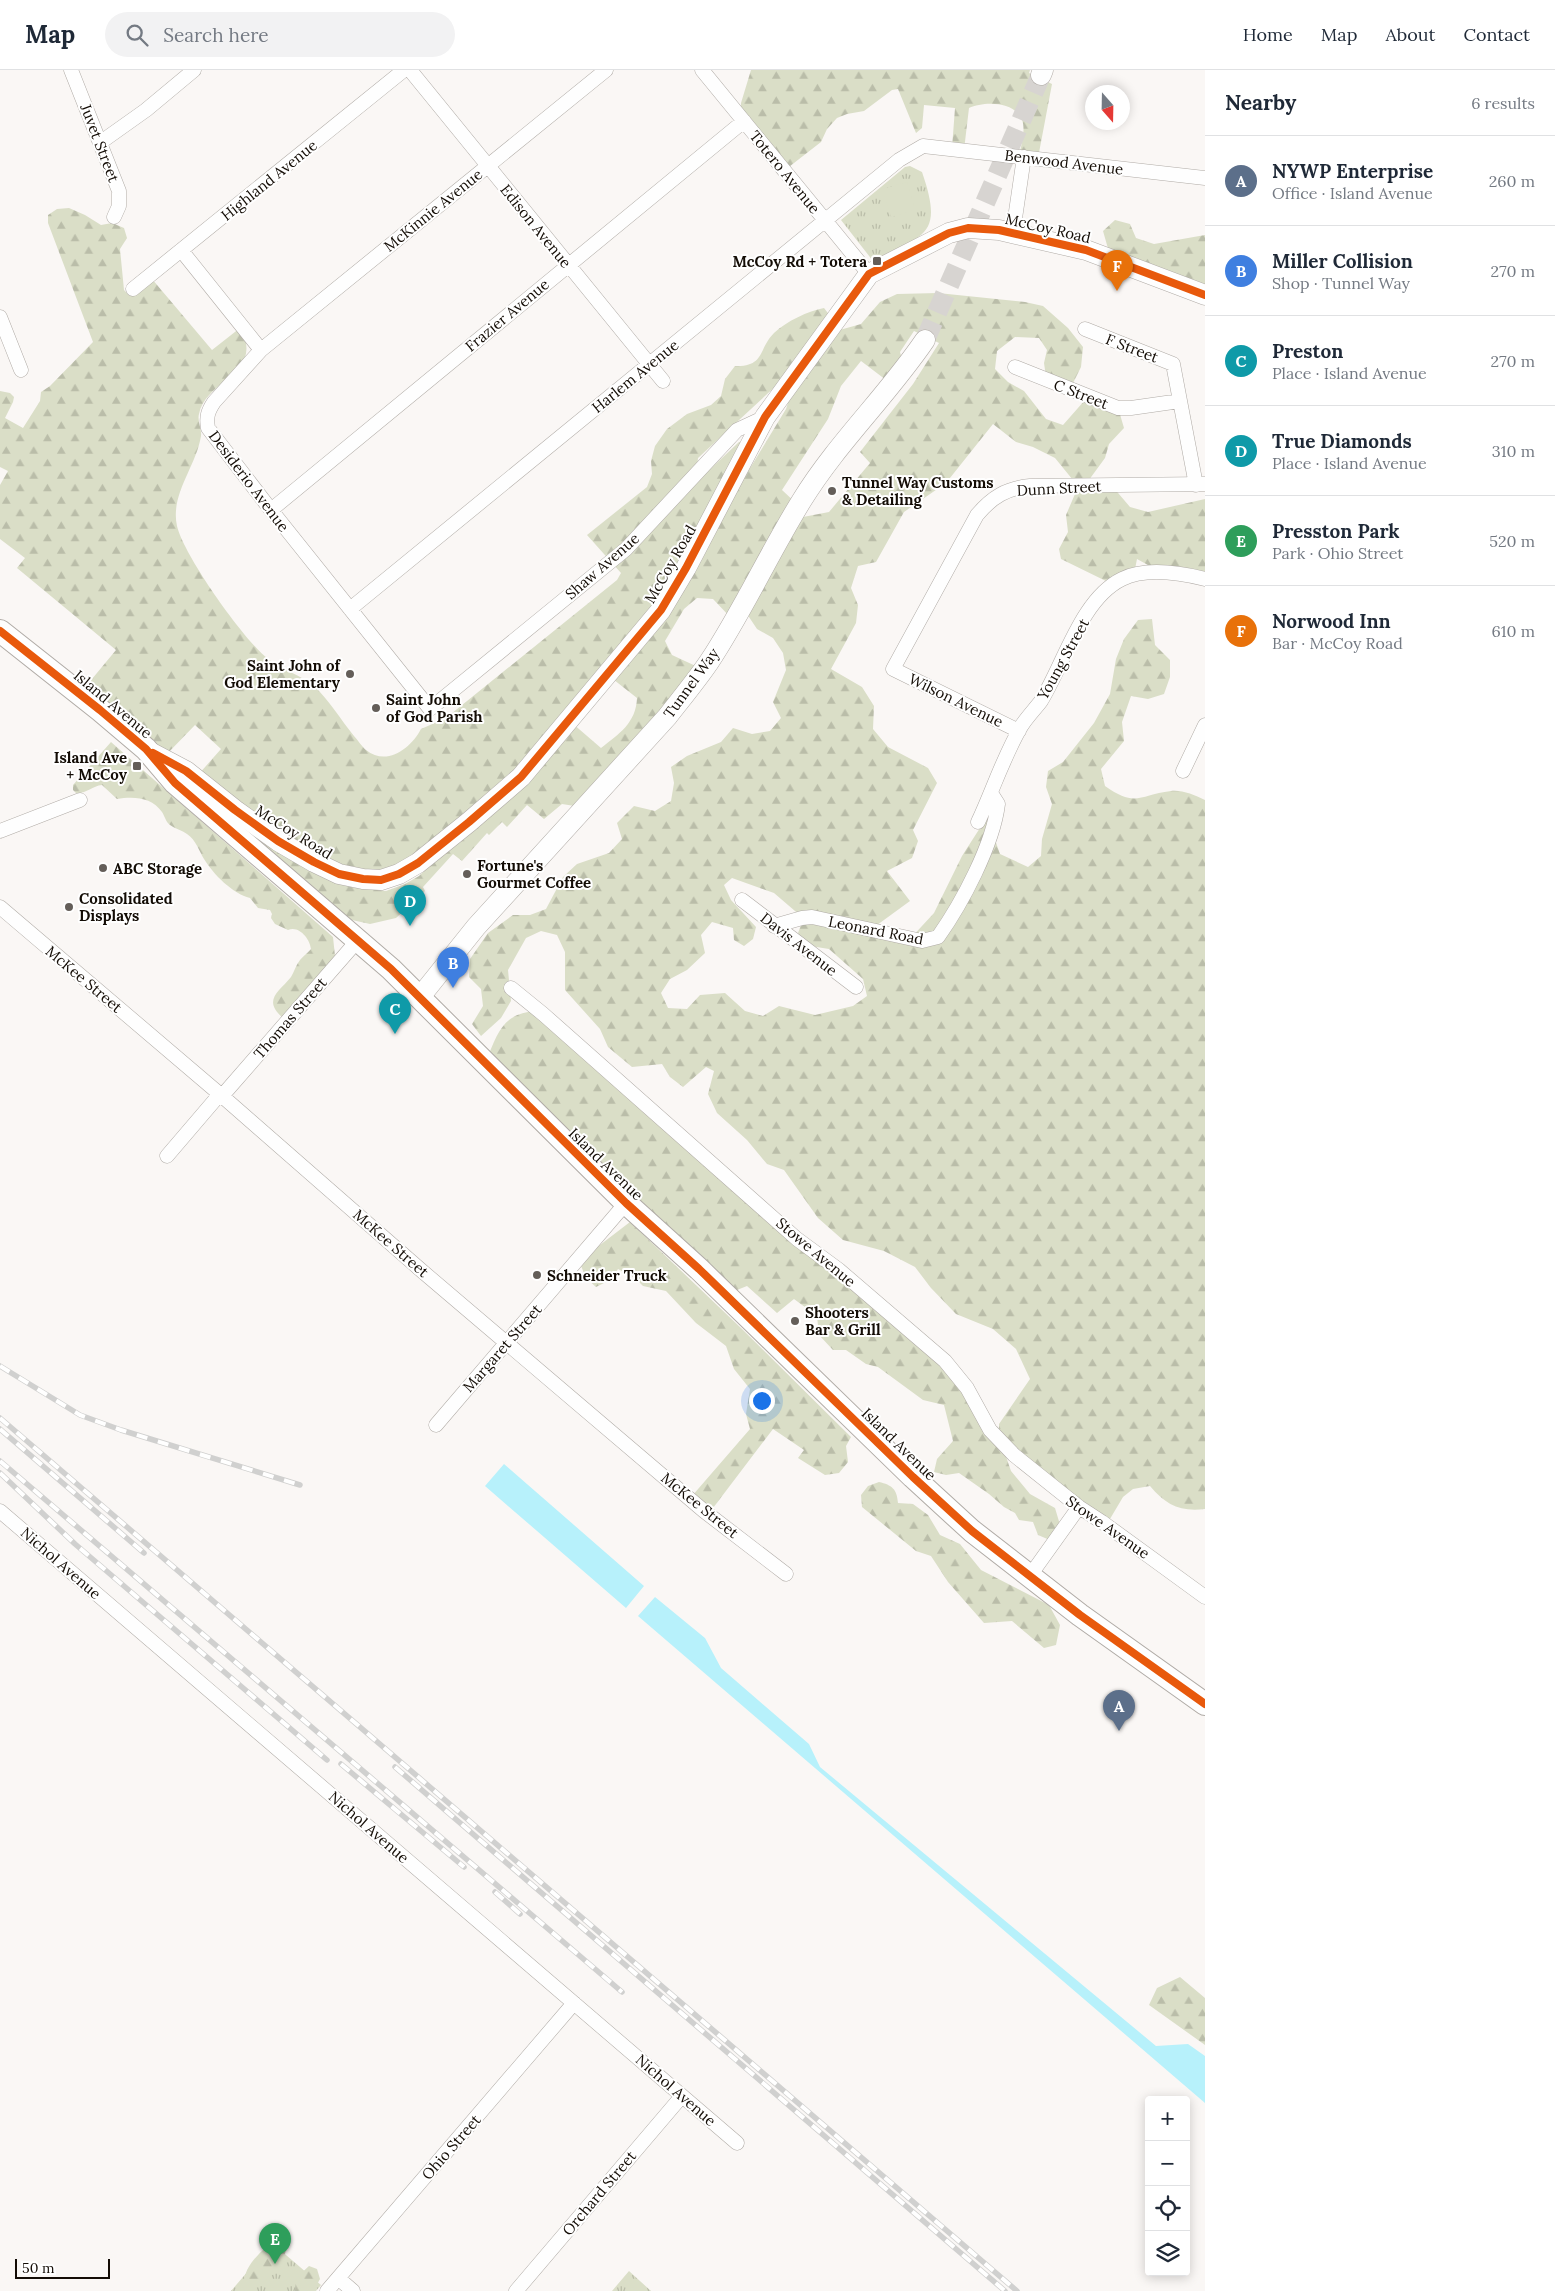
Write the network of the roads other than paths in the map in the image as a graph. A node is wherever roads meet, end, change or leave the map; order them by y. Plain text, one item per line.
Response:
1 (71, 70) edge
2 (194, 70) edge
3 (404, 70) edge
4 (410, 70) edge
5 (606, 70) edge
6 (702, 70) edge
7 (744, 121) junction
8 (101, 142) junction
9 (923, 146) joint
10 (1024, 158) junction
11 (488, 165) junction
12 (1205, 178) edge
13 (114, 217) dead end
14 (825, 221) junction
15 (1013, 232) junction
16 (181, 250) junction
17 (568, 264) junction
18 (868, 274) junction
19 (133, 289) dead end
20 (1205, 295) edge
21 (0, 316) edge
22 (1085, 329) dead end
23 (925, 340) tunnel mouth
24 (261, 350) junction
25 (649, 364) junction
26 (1015, 367) dead end
27 (21, 370) dead end
28 (662, 381) dead end
29 (1180, 401) junction
30 (765, 417) junction
31 (1201, 485) edge
32 (271, 510) junction
33 (1205, 579) edge
34 (350, 609) junction
35 (0, 630) edge
36 (893, 669) joint
37 (430, 709) joint
38 (1205, 725) edge
39 (1019, 730) junction
40 (146, 749) junction
41 (1183, 771) dead end
42 (991, 793) junction
43 (80, 800) dead end
44 (978, 822) dead end
45 (0, 831) edge
46 (742, 900) dead end
47 (0, 907) edge
48 (774, 926) junction
49 (358, 940) junction
50 (856, 987) dead end
51 (511, 988) dead end
52 (420, 997) junction
53 (221, 1095) junction
54 (166, 1156) dead end
55 (626, 1203) junction
56 (507, 1342) junction
57 (436, 1425) dead end
58 (1079, 1507) junction
59 (0, 1511) edge
60 (786, 1574) dead end
61 (1029, 1577) junction
62 (1205, 1597) edge
63 (1205, 1704) edge
64 (574, 2003) junction
65 (682, 2096) junction
66 (737, 2143) dead end
67 (338, 2278) junction
68 (327, 2291) edge
69 (353, 2291) edge
70 (516, 2291) edge

1 - 8 street, Juvet Street
2 - 8 street
3 - 16 street, Highland Avenue
4 - 11 street, Edison Avenue
5 - 11 street, McKinnie Avenue
6 - 7 street, Totero Avenue
7 - 14 street, Totero Avenue
7 - 17 street, Frazier Avenue
8 - 13 street, Juvet Street
9 - 10 street, Benwood Avenue
9 - 14 street, Harlem Avenue
10 - 12 street, Benwood Avenue
10 - 15 street
11 - 17 street, Edison Avenue
11 - 24 street, McKinnie Avenue
14 - 18 street, Totero Avenue
14 - 25 street, Harlem Avenue
15 - 18 street, McCoy Road
15 - 20 street, McCoy Road
16 - 19 street, Highland Avenue
16 - 24 street
17 - 25 street, Edison Avenue
17 - 32 street, Frazier Avenue
18 - 30 street, McCoy Road
21 - 27 street
22 - 29 street, F Street
23 - 52 street, Tunnel Way
24 - 32 street, Desiderio Avenue
25 - 28 street, Edison Avenue
25 - 34 street, Harlem Avenue
26 - 29 street, C Street
29 - 31 street
30 - 37 street, Shaw Avenue
30 - 40 street, McCoy Road
31 - 36 street, Dunn Street
32 - 34 street, Desiderio Avenue
33 - 39 street, Young Street
34 - 37 street, Desiderio Avenue
35 - 40 main road, Island Avenue
36 - 39 street, Wilson Avenue
38 - 41 street
39 - 42 street, Young Street
40 - 49 main road, Island Avenue
42 - 44 street, Young Street
42 - 48 street, Leonard Road
43 - 45 street
46 - 48 street, Davis Avenue
47 - 53 street, McKee Street
48 - 50 street, Davis Avenue
49 - 52 main road, Island Avenue
49 - 53 street, Thomas Street
51 - 58 street, Stowe Avenue
52 - 55 main road, Island Avenue
53 - 54 street, Thomas Street
53 - 56 street, McKee Street
55 - 56 street, Margaret Street
55 - 61 main road, Island Avenue
56 - 57 street, Margaret Street
56 - 60 street, McKee Street
58 - 61 street
58 - 62 street, Stowe Avenue
59 - 64 street, Nichol Avenue
61 - 63 main road, Island Avenue
64 - 65 street, Nichol Avenue
64 - 67 street, Ohio Street
65 - 66 street, Nichol Avenue
65 - 70 street, Orchard Street
67 - 68 street, Ohio Street
67 - 69 street

